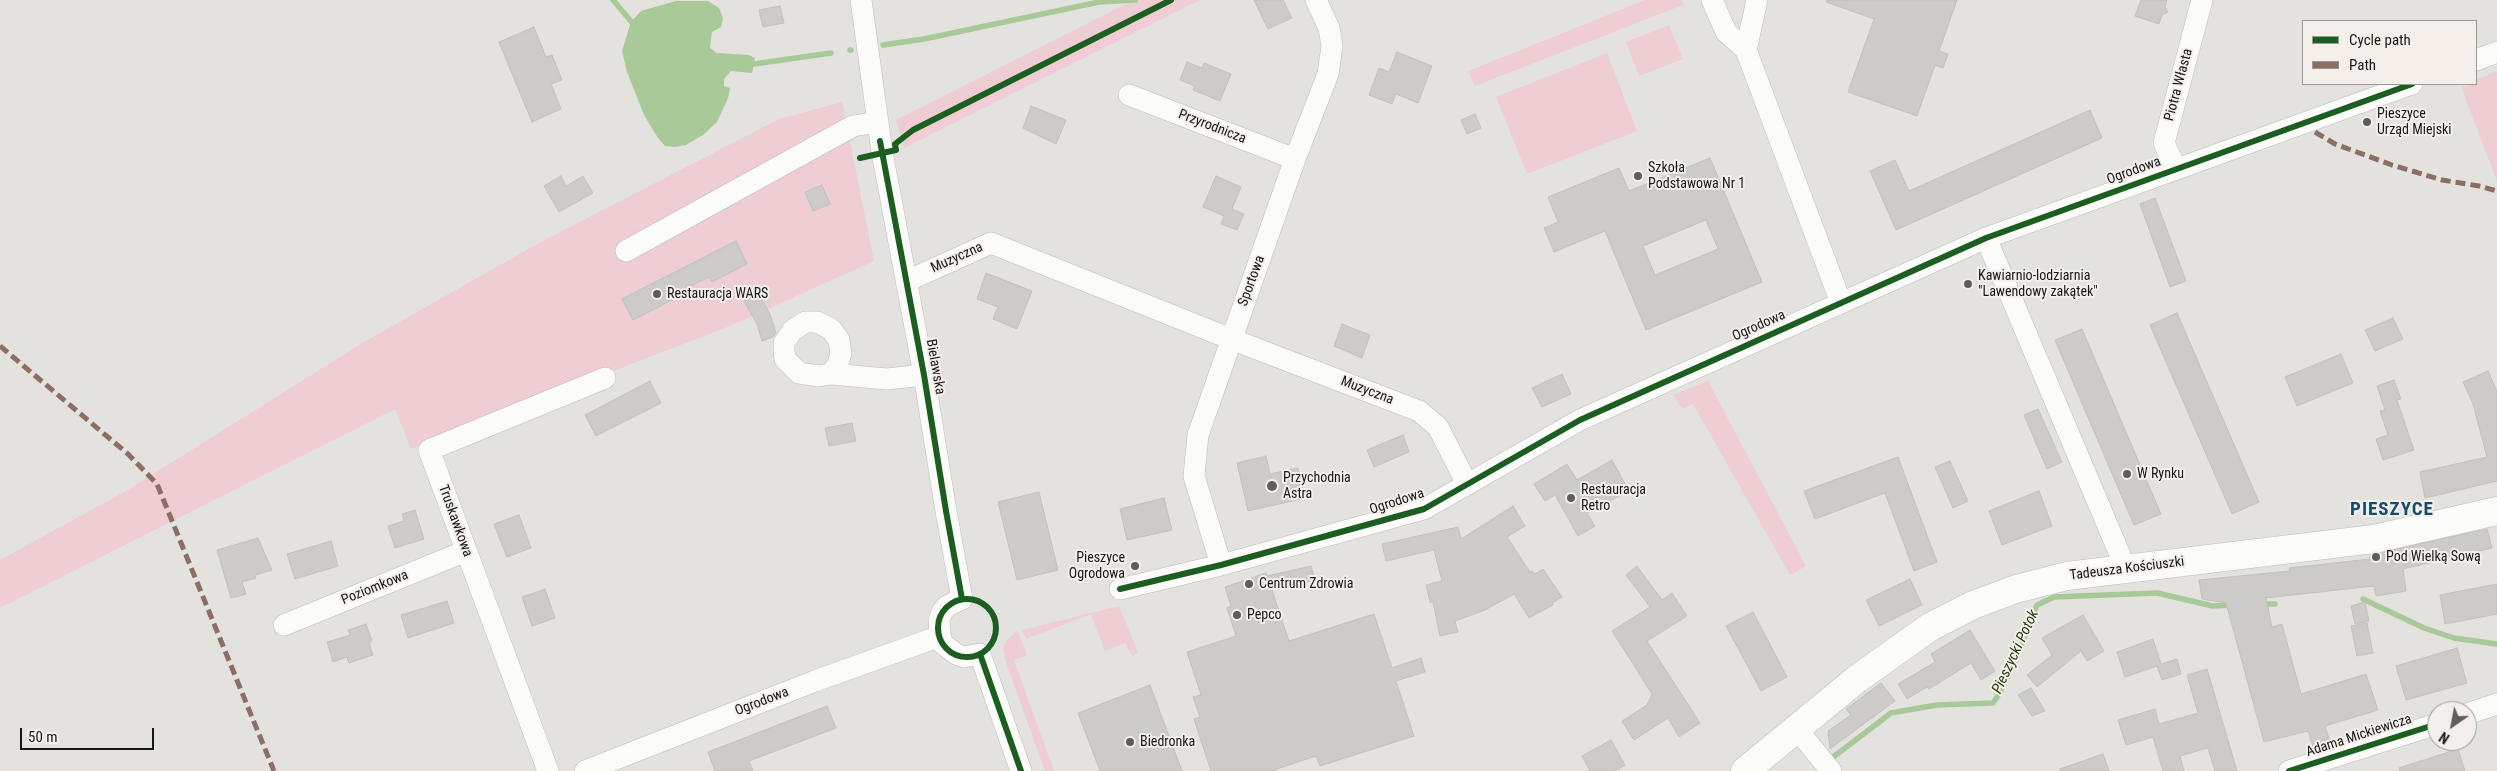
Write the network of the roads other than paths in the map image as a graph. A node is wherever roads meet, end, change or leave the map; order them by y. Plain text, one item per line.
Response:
1 (861, 0) edge
2 (1316, 0) edge
3 (1712, 0) edge
4 (1757, 0) edge
5 (2202, 0) edge
6 (1746, 50) junction
7 (2497, 52) edge
8 (2477, 60) edge
9 (2409, 85) edge
10 (1129, 95) dead end
11 (878, 122) junction
12 (1295, 159) junction
13 (2176, 169) junction
14 (1986, 238) junction
15 (626, 251) dead end
16 (907, 281) junction
17 (1841, 304) junction
18 (1231, 339) junction
19 (831, 374) dead end
20 (924, 375) junction
21 (605, 378) dead end
22 (1467, 484) junction
23 (2497, 511) edge
24 (466, 551) junction
25 (1221, 565) junction
26 (2126, 569) junction
27 (1120, 589) dead end
28 (284, 625) dead end
29 (940, 636) junction
30 (2497, 704) edge
31 (2477, 711) edge
32 (2427, 728) edge
33 (1805, 738) junction
34 (2337, 765) edge
35 (1020, 766) edge
36 (548, 771) edge
37 (585, 771) edge
38 (1745, 771) edge
39 (1831, 771) edge
40 (2289, 771) edge

1 - 11 street, Bielawska
2 - 12 street, Sportowa
3 - 6 street
4 - 6 street
5 - 13 street, Piotra Własta
6 - 17 street
7 - 8 street
9 - 13 street, Ogrodowa
10 - 12 street, Przyrodnicza
11 - 15 street
11 - 16 street, Bielawska
12 - 18 street, Sportowa
13 - 14 street, Ogrodowa
14 - 17 street, Ogrodowa
14 - 26 street
16 - 18 street, Muzyczna
16 - 20 street, Bielawska
17 - 22 street, Ogrodowa
18 - 22 street, Muzyczna
18 - 25 street, Sportowa
19 - 20 street
20 - 29 street, Bielawska
21 - 24 street, Truskawkowa
22 - 25 street, Ogrodowa
23 - 26 main road, Tadeusza Kościuszki
24 - 28 street, Poziomkowa
24 - 36 street, Truskawkowa
25 - 27 street, Ogrodowa
26 - 33 main road, Tadeusza Kościuszki
29 - 35 street
29 - 37 street, Ogrodowa
30 - 31 street
32 - 34 street, Adama Mickiewicza
33 - 38 main road, Tadeusza Kościuszki
33 - 39 street
34 - 40 street, Adama Mickiewicza

